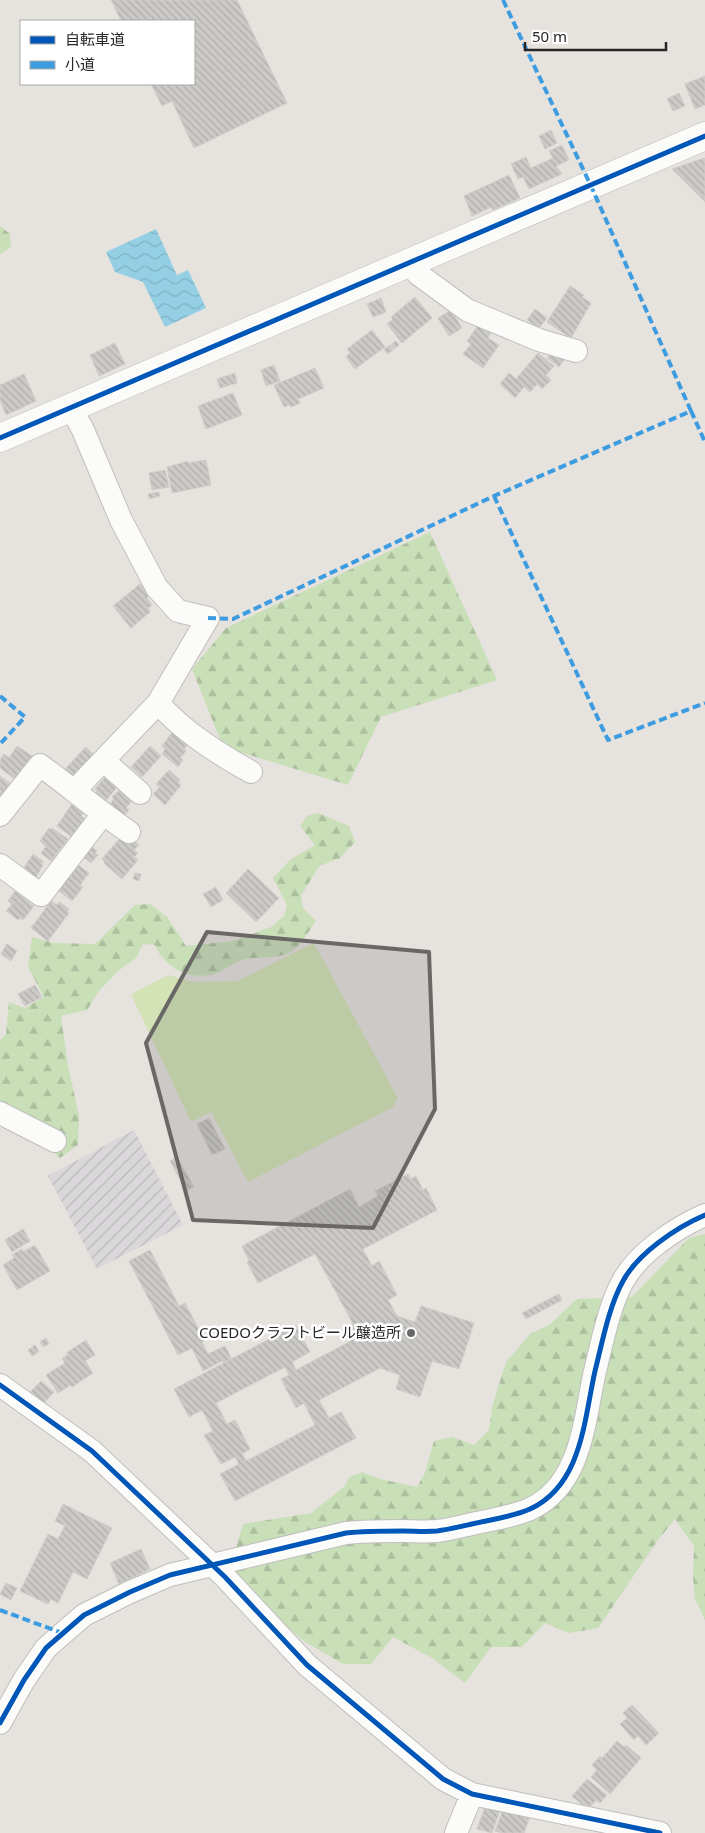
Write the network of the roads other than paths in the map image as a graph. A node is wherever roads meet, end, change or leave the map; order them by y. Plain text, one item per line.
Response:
1 (705, 136) edge
2 (412, 262) junction
3 (576, 351) dead end
4 (71, 408) junction
5 (0, 438) edge
6 (158, 703) junction
7 (104, 761) junction
8 (251, 772) dead end
9 (75, 790) junction
10 (140, 793) dead end
11 (103, 814) junction
12 (0, 815) edge
13 (129, 832) dead end
14 (0, 865) edge
15 (0, 1113) edge
16 (55, 1141) dead end
17 (705, 1215) edge
18 (0, 1385) edge
19 (212, 1565) junction
20 (0, 1723) edge
21 (472, 1794) junction
22 (456, 1833) edge
23 (660, 1833) edge

1 - 2 street
2 - 3 street
2 - 4 street
4 - 5 street
4 - 6 street
6 - 7 street
6 - 8 street
7 - 9 street
7 - 10 street
9 - 11 street
9 - 12 street
11 - 13 street
11 - 14 street
15 - 16 street
17 - 19 street
18 - 19 street
19 - 20 street
19 - 21 street
21 - 22 street
21 - 23 street

